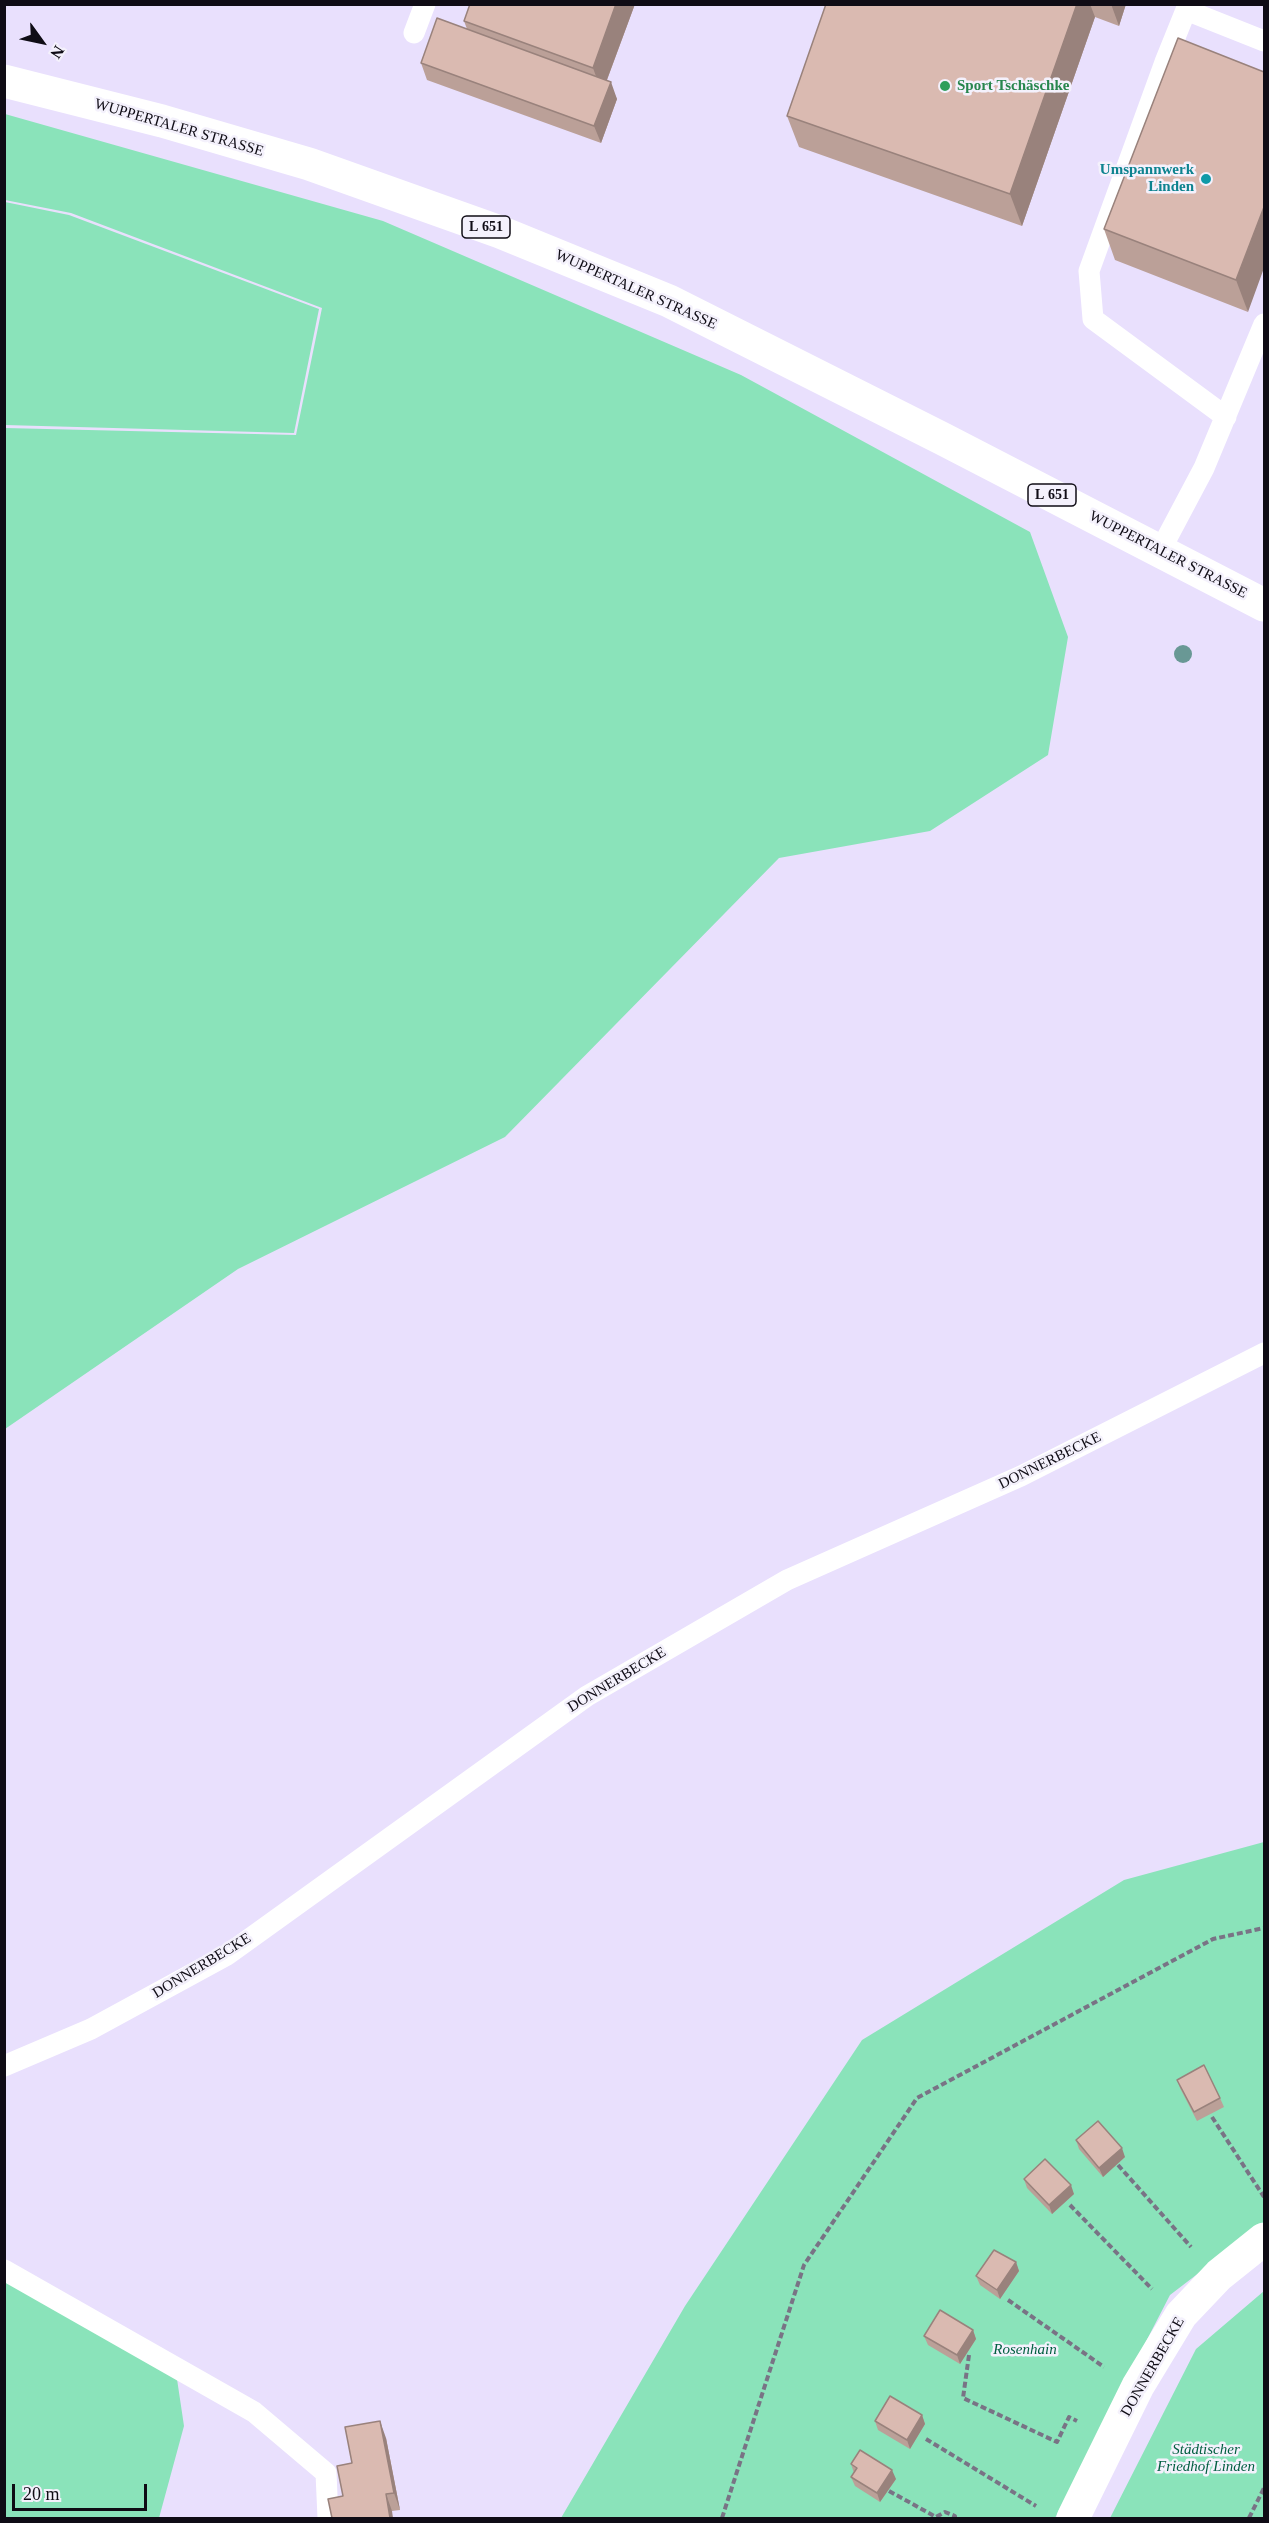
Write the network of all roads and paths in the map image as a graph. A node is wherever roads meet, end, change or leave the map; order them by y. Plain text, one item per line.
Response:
1 (425, 4) edge
2 (414, 33) dead end
3 (1264, 41) edge
4 (4, 81) edge
5 (1264, 324) edge
6 (1226, 417) junction
7 (1160, 551) junction
8 (1264, 605) edge
9 (1264, 1353) edge
10 (1264, 1928) edge
11 (4, 2066) edge
12 (1212, 2117) dead end
13 (1118, 2165) edge
14 (1264, 2197) edge
15 (1070, 2205) dead end
16 (1264, 2239) edge
17 (4, 2270) edge
18 (1220, 2275) junction
19 (1008, 2300) dead end
20 (1181, 2315) junction
21 (969, 2355) dead end
22 (1138, 2386) junction
23 (926, 2439) dead end
24 (1112, 2441) junction
25 (1264, 2488) edge
26 (889, 2492) dead end
27 (1060, 2515) edge
28 (328, 2518) edge
29 (722, 2518) edge
30 (955, 2518) edge
31 (1249, 2518) edge

1 - 2 lane
3 - 6 lane
4 - 7 main road, WUPPERTALER STRASSE / L 651
5 - 6 lane
6 - 7 lane
7 - 8 main road, WUPPERTALER STRASSE / L 651
9 - 11 lane, DONNERBECKE
10 - 29 path
12 - 14 path
13 - 18 path
15 - 20 path
16 - 18 main road, DONNERBECKE
17 - 28 lane
18 - 20 main road, DONNERBECKE
19 - 22 path
20 - 22 main road, DONNERBECKE
21 - 24 path
22 - 24 main road, DONNERBECKE
23 - 27 path
24 - 27 main road, DONNERBECKE
25 - 31 path
26 - 30 path

